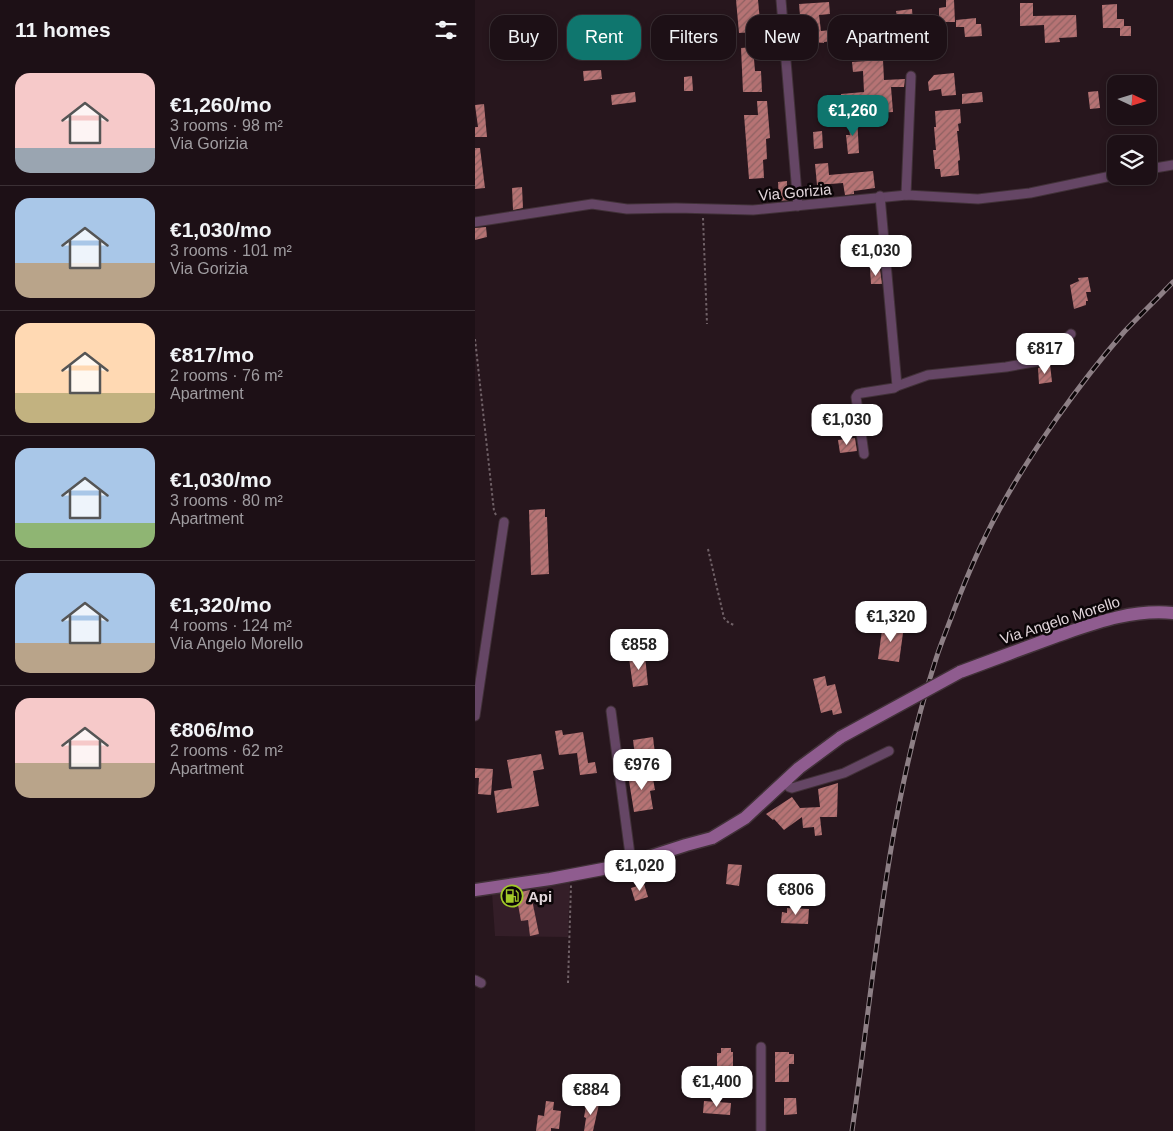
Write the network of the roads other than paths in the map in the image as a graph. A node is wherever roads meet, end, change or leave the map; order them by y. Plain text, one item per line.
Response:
1 (781, 0) edge
2 (911, 76) dead end
3 (1173, 164) edge
4 (1157, 167) edge
5 (1107, 177) edge
6 (905, 195) junction
7 (880, 196) junction
8 (798, 206) junction
9 (475, 222) edge
10 (1071, 334) dead end
11 (897, 386) junction
12 (864, 454) dead end
13 (504, 522) road end
14 (1173, 613) edge
15 (611, 711) dead end
16 (475, 716) edge
17 (889, 751) dead end
18 (785, 781) junction
19 (631, 862) junction
20 (475, 890) edge
21 (761, 1047) dead end
22 (761, 1131) edge

1 - 8 street
2 - 6 street
3 - 4 street
5 - 6 street, Via Gorizia
6 - 7 street, Via Gorizia
7 - 8 street, Via Gorizia
7 - 11 street
8 - 9 street, Via Gorizia
10 - 11 street
11 - 12 street
13 - 16 street
14 - 18 street, Via Angelo Morello, bridge
15 - 19 street
17 - 18 street
18 - 19 street
19 - 20 street
21 - 22 street

